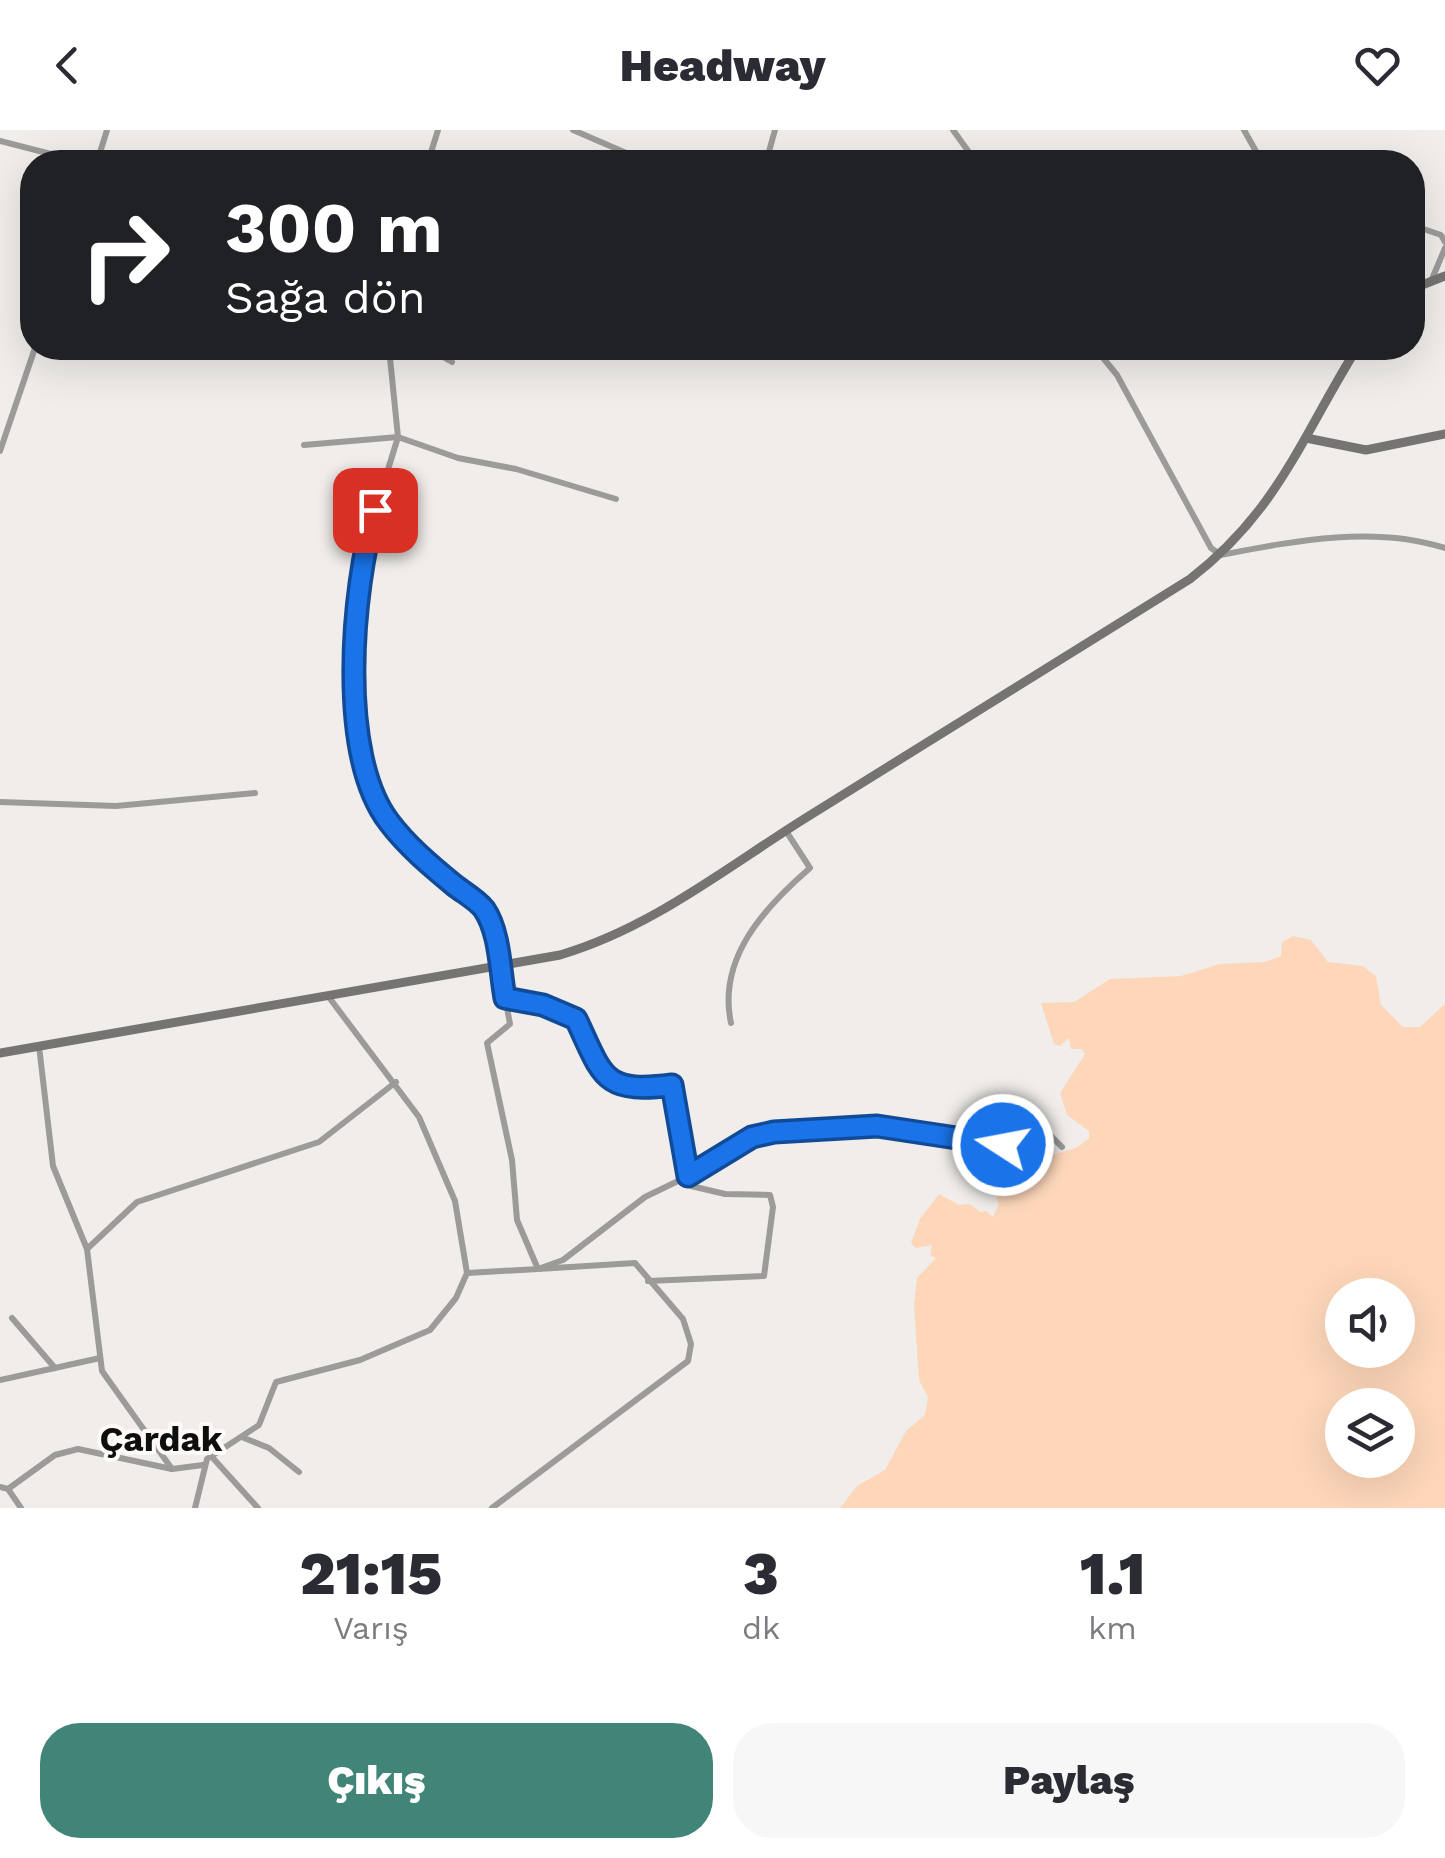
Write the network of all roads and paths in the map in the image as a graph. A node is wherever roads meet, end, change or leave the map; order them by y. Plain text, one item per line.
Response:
1 (574, 130) edge
2 (0, 141) edge
3 (35, 150) edge
4 (620, 150) edge
5 (1425, 229) edge
6 (1445, 245) edge
7 (1445, 276) edge
8 (1432, 280) junction
9 (1425, 283) edge
10 (31, 360) edge
11 (390, 360) edge
12 (448, 360) edge
13 (1105, 360) edge
14 (1350, 360) edge
15 (452, 362) dead end
16 (1445, 434) edge
17 (398, 436) junction
18 (1306, 438) junction
19 (304, 444) dead end
20 (0, 451) edge
21 (616, 499) dead end
22 (1445, 548) edge
23 (1221, 556) junction
24 (254, 792) dead end
25 (0, 802) edge
26 (786, 831) junction
27 (499, 964) junction
28 (326, 994) junction
29 (505, 998) junction
30 (731, 1023) dead end
31 (38, 1044) junction
32 (0, 1053) edge
33 (396, 1082) junction
34 (1062, 1147) dead end
35 (688, 1176) junction
36 (87, 1248) junction
37 (538, 1269) junction
38 (466, 1273) junction
39 (648, 1280) junction
40 (12, 1318) dead end
41 (100, 1358) junction
42 (55, 1368) junction
43 (0, 1380) edge
44 (243, 1438) junction
45 (210, 1456) junction
46 (203, 1465) junction
47 (172, 1469) junction
48 (299, 1472) dead end
49 (4, 1488) edge
50 (21, 1508) edge
51 (195, 1508) edge
52 (258, 1508) edge
53 (492, 1508) edge

1 - 4 street
2 - 3 street
5 - 6 street
6 - 8 street
7 - 8 main road
8 - 9 main road
10 - 20 street
11 - 17 street
12 - 15 street
13 - 23 street
14 - 18 main road
16 - 18 main road
17 - 19 street
17 - 21 street
17 - 27 street
18 - 23 main road
22 - 23 street
23 - 26 main road
24 - 25 street
26 - 27 main road
26 - 30 street
27 - 28 main road
27 - 29 street
28 - 31 main road
28 - 33 street
29 - 35 street
29 - 37 street
31 - 32 main road
31 - 36 street
33 - 36 street
33 - 38 street
34 - 35 street
35 - 37 street
35 - 39 street
36 - 41 street
37 - 38 street
37 - 39 street
38 - 44 street
39 - 53 street
40 - 42 street
41 - 42 street
41 - 47 street
42 - 43 street
44 - 45 street
44 - 48 street
45 - 46 street
45 - 52 street
46 - 47 street
46 - 51 street
47 - 49 street
49 - 50 street

